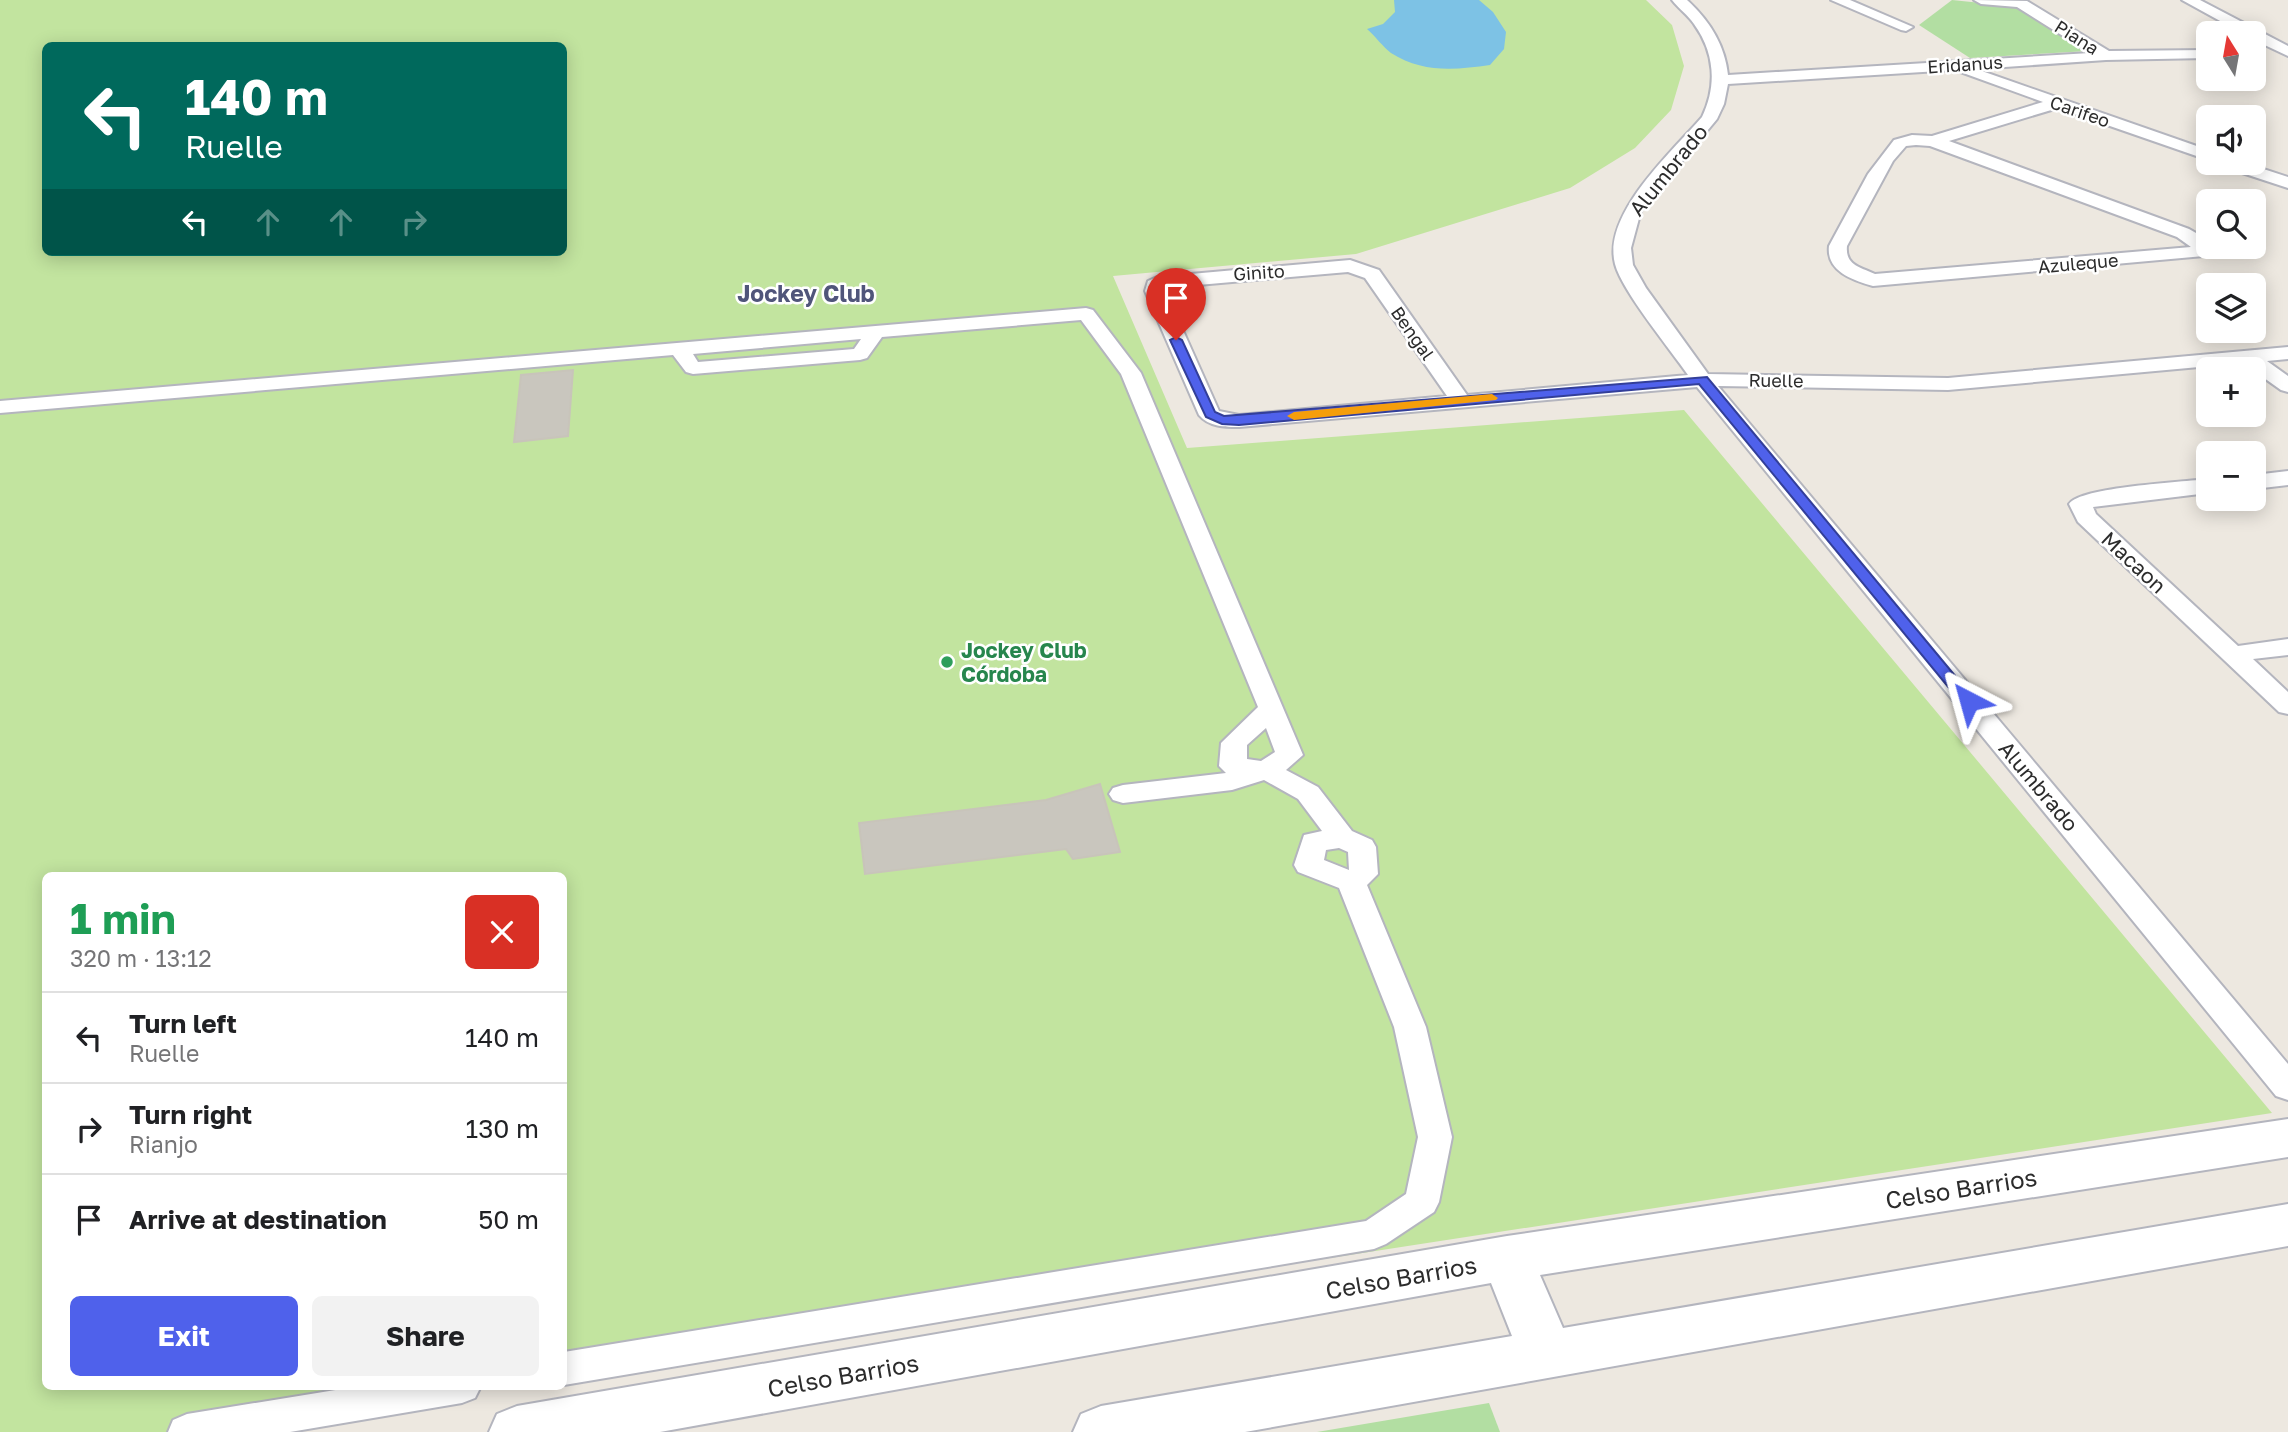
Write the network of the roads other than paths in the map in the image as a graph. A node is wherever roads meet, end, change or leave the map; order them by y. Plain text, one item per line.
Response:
1 (1679, 0) edge
2 (1981, 0) edge
3 (2010, 0) edge
4 (2189, 0) edge
5 (1848, 2) edge
6 (2229, 21) edge
7 (1906, 27) dead end
8 (2266, 41) edge
9 (2288, 52) edge
10 (2266, 53) edge
11 (2196, 54) edge
12 (2106, 56) junction
13 (1951, 65) junction
14 (1722, 80) junction
15 (2057, 103) junction
16 (1933, 141) junction
17 (2196, 151) edge
18 (2265, 175) edge
19 (2288, 183) edge
20 (1363, 269) joint
21 (876, 332) joint
22 (2288, 353) edge
23 (2248, 356) junction
24 (1702, 380) junction
25 (2288, 386) edge
26 (1460, 400) junction
27 (0, 407) edge
28 (1222, 420) joint
29 (2288, 478) edge
30 (2266, 481) edge
31 (2196, 487) edge
32 (2288, 647) edge
33 (2233, 654) junction
34 (2288, 706) edge
35 (1272, 709) junction
36 (1266, 770) junction
37 (1123, 794) dead end
38 (1342, 838) junction
39 (1351, 882) junction
40 (2288, 1087) edge
41 (2288, 1138) edge
42 (2288, 1225) edge
43 (1507, 1258) junction
44 (1546, 1353) junction
45 (567, 1368) edge
46 (438, 1390) edge
47 (187, 1432) edge
48 (517, 1432) edge
49 (1101, 1432) edge

1 - 14 street, Alumbrado
2 - 3 street
3 - 12 street, Piana
4 - 6 street
5 - 7 street
8 - 9 street
9 - 10 street
11 - 12 street, Eridanus
12 - 13 street, Eridanus
13 - 14 street, Eridanus
13 - 15 street, Carifeo
14 - 24 street, Alumbrado
15 - 16 street, Azuleque
15 - 17 street, Carifeo
16 - 16 street, Azuleque
18 - 19 street
20 - 26 street, Bengal
20 - 28 street, Ginito
21 - 27 street
21 - 35 street
22 - 23 street, Ruelle
23 - 24 street, Ruelle
23 - 25 street
24 - 26 street, Ruelle
24 - 40 street, Alumbrado
26 - 28 street, Ruelle
29 - 30 street
31 - 33 street, Macaon
32 - 33 street
33 - 34 street, Macaon
35 - 36 street
35 - 36 street
36 - 37 street
36 - 38 street
38 - 39 street
38 - 39 street
39 - 45 street
41 - 43 main road, Celso Barrios
42 - 44 main road
43 - 44 main road
43 - 48 main road, Celso Barrios
44 - 49 main road
46 - 47 street

